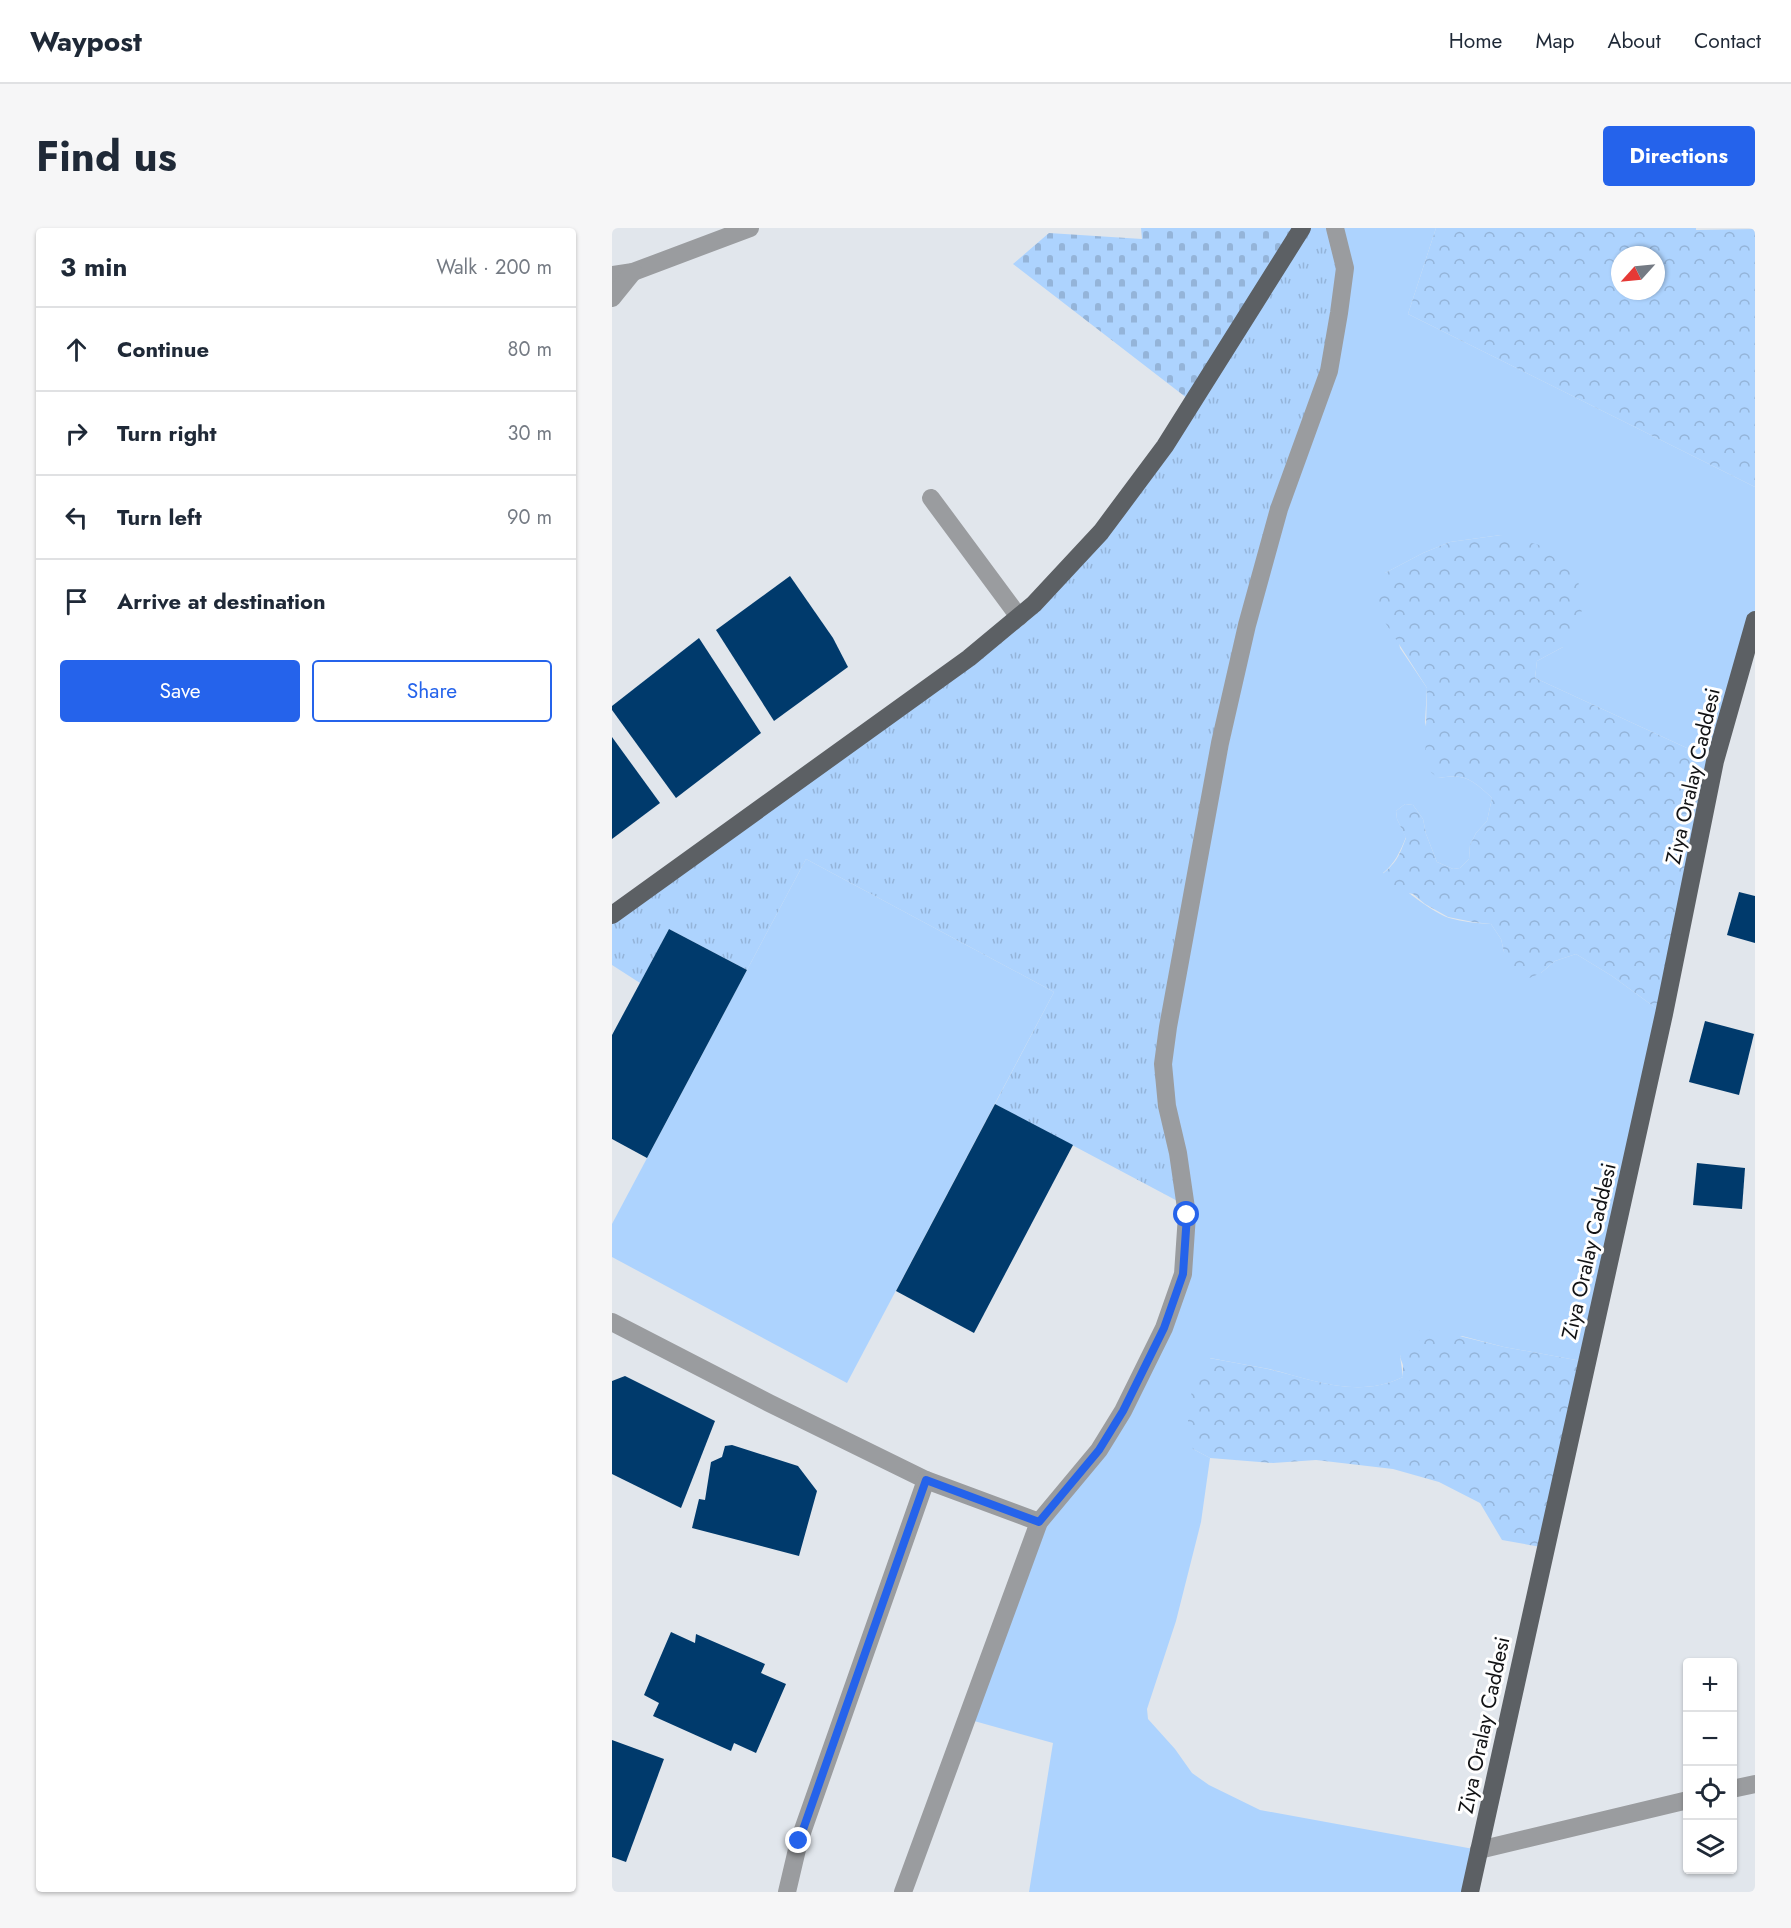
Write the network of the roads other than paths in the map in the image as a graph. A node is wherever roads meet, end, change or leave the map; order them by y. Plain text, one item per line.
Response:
1 (750, 228) edge
2 (1302, 228) edge
3 (1335, 228) edge
4 (633, 272) junction
5 (612, 275) edge
6 (612, 298) edge
7 (931, 498) dead end
8 (1019, 616) junction
9 (1755, 620) edge
10 (612, 915) edge
11 (612, 1322) edge
12 (926, 1480) junction
13 (1039, 1522) junction
14 (1755, 1784) edge
15 (1737, 1788) edge
16 (1683, 1801) edge
17 (1479, 1850) junction
18 (787, 1892) edge
19 (903, 1892) edge
20 (1470, 1892) edge

1 - 4 street
2 - 8 main road
3 - 13 street
4 - 5 street
4 - 6 street
7 - 8 street
8 - 10 main road
9 - 17 main road, Ziya Oralay Caddesi
11 - 12 street
12 - 13 street
12 - 18 street
13 - 19 street
14 - 15 street
16 - 17 street
17 - 20 main road, Ziya Oralay Caddesi

